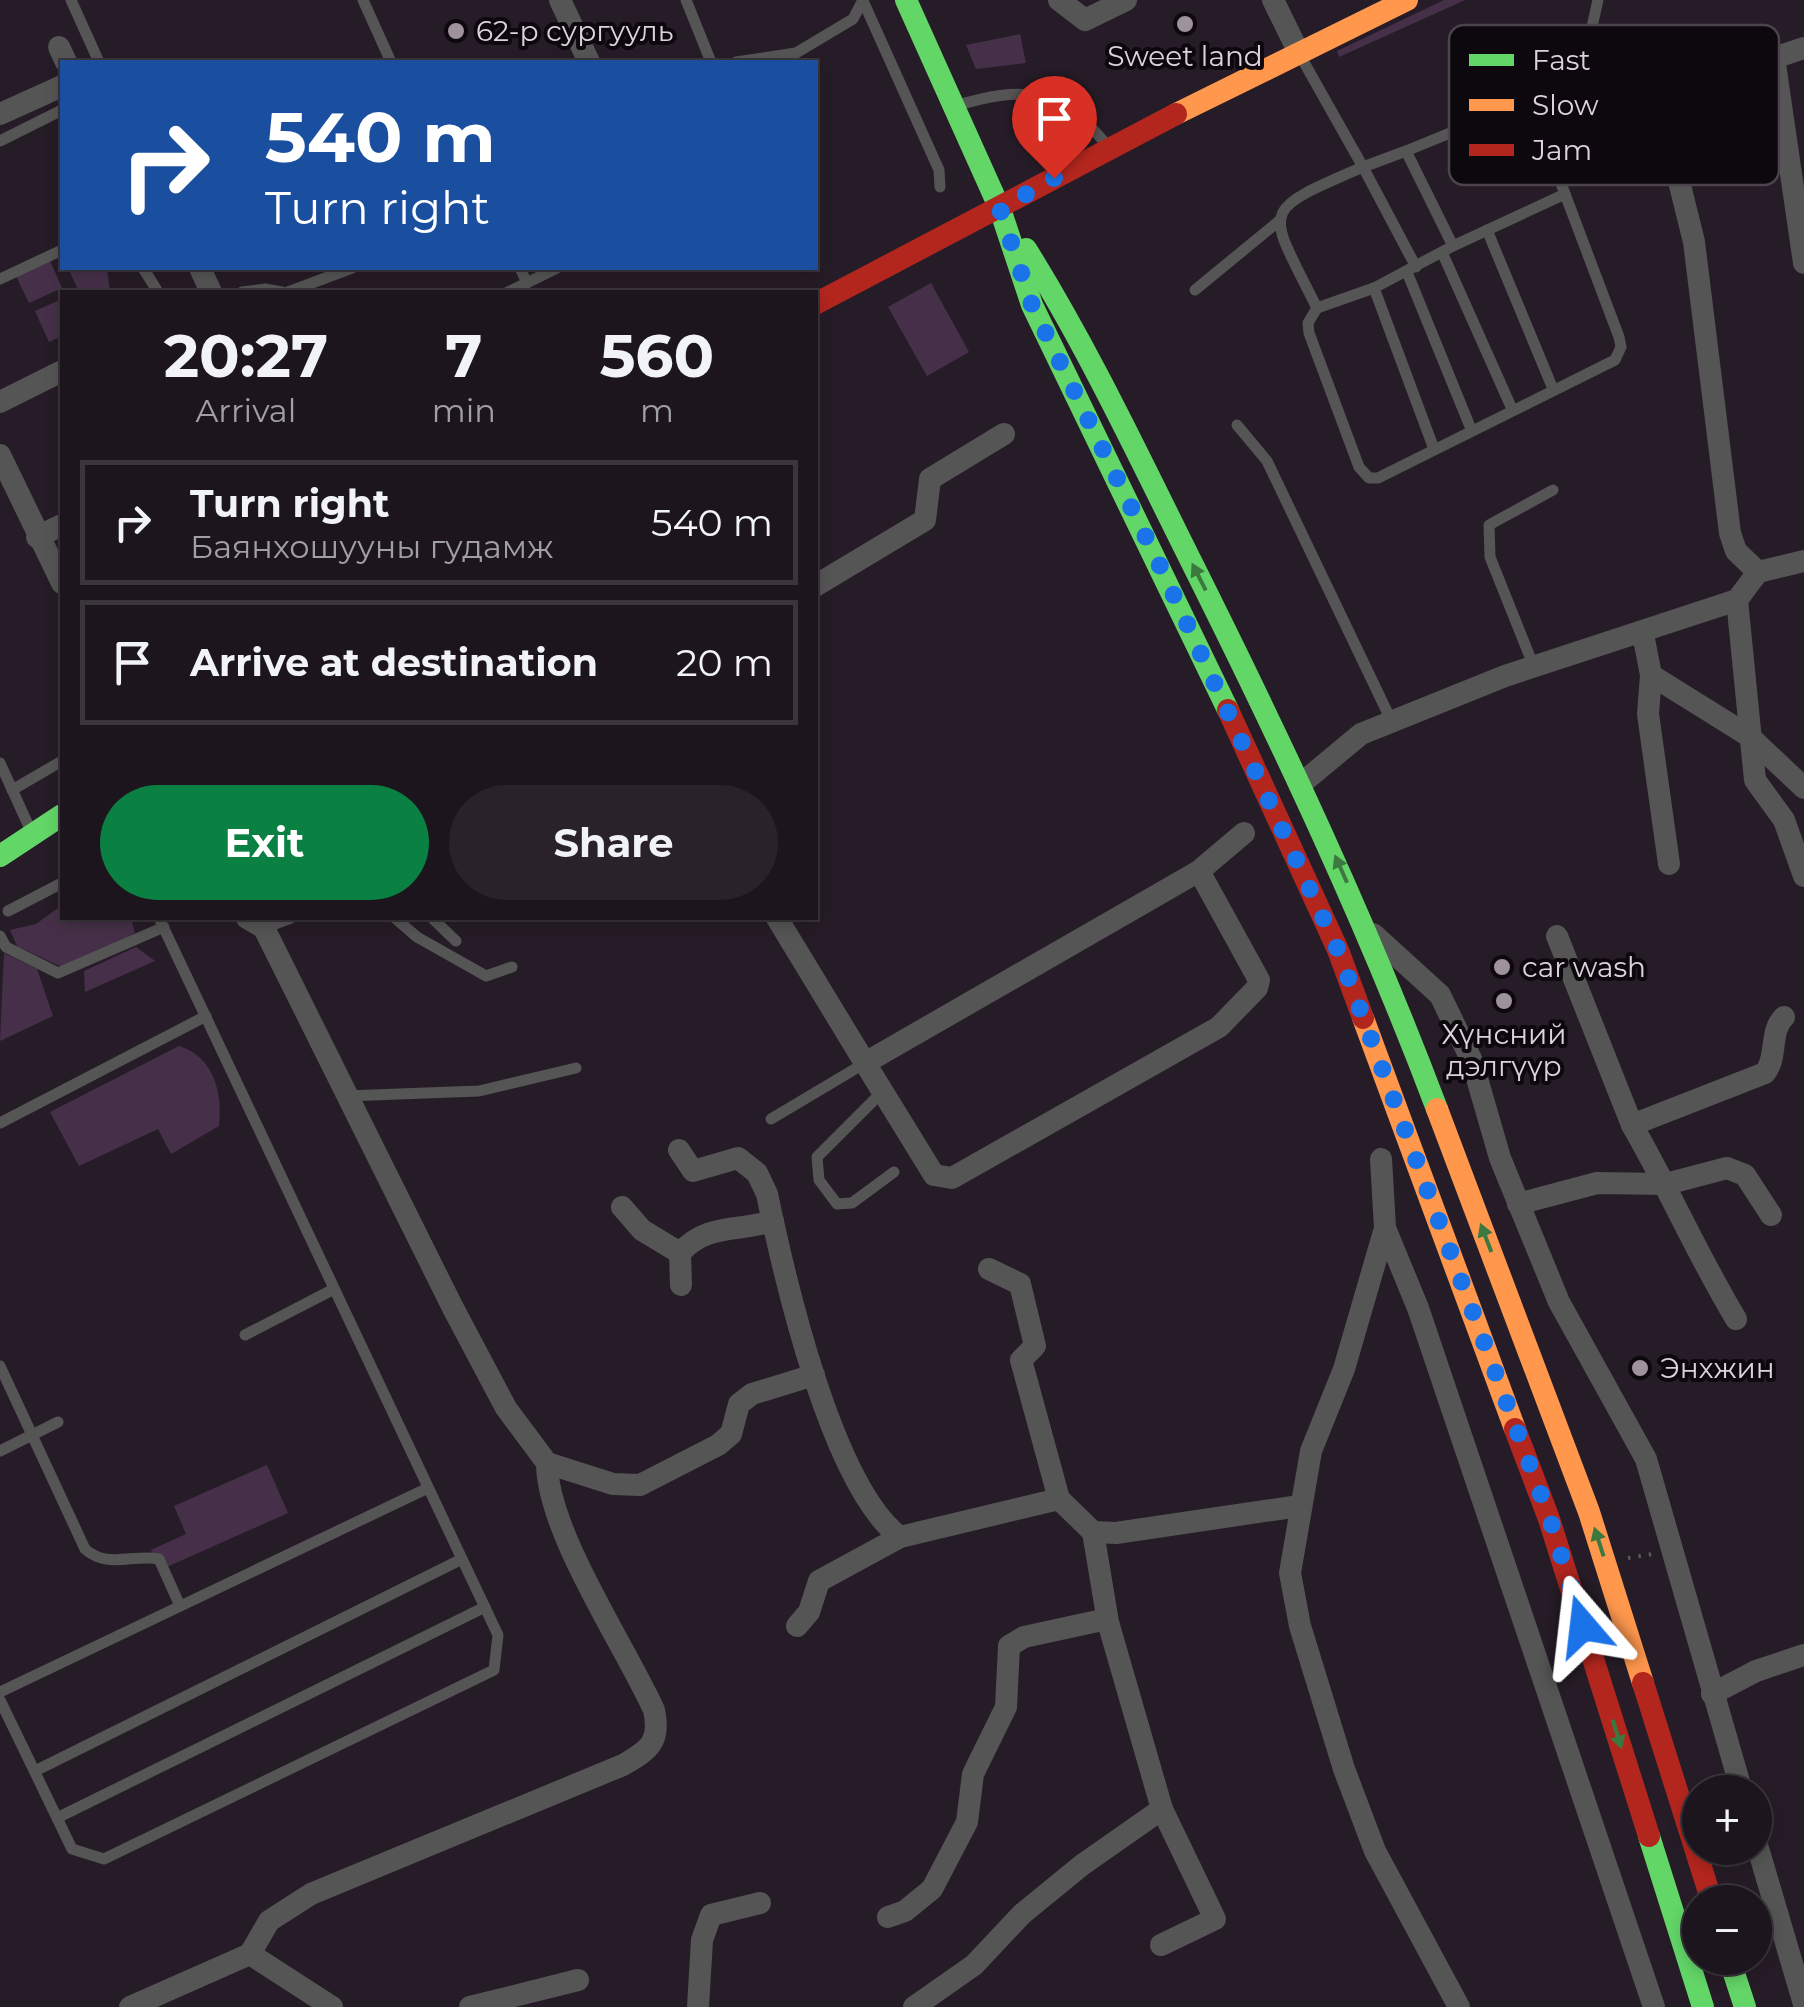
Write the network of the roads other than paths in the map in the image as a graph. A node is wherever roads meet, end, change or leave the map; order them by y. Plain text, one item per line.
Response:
1 (71, 0) edge
2 (363, 0) edge
3 (560, 0) edge
4 (686, 0) edge
5 (906, 0) edge
6 (1059, 0) edge
7 (1126, 0) edge
8 (1273, 0) edge
9 (1408, 0) edge
10 (1598, 0) edge
11 (864, 2) edge
12 (1592, 25) edge
13 (1804, 48) edge
14 (1299, 53) junction
15 (1779, 56) edge
16 (98, 60) edge
17 (390, 60) edge
18 (588, 60) edge
19 (711, 60) edge
20 (749, 60) edge
21 (60, 87) edge
22 (1779, 91) edge
23 (954, 107) junction
24 (60, 111) edge
25 (0, 114) edge
26 (1449, 134) edge
27 (0, 141) edge
28 (1108, 147) junction
29 (1406, 151) junction
30 (1363, 167) junction
31 (1562, 185) edge
32 (1680, 185) edge
33 (940, 188) dead end
34 (1565, 194) junction
35 (1000, 209) junction
36 (1279, 221) junction
37 (1486, 230) junction
38 (1448, 249) junction
39 (60, 251) edge
40 (1804, 263) edge
41 (346, 270) edge
42 (521, 270) edge
43 (553, 270) edge
44 (1412, 270) junction
45 (0, 278) edge
46 (527, 282) junction
47 (1374, 288) junction
48 (291, 290) edge
49 (512, 290) edge
50 (1195, 290) dead end
51 (818, 302) edge
52 (1317, 308) junction
53 (60, 372) edge
54 (1553, 389) junction
55 (0, 402) edge
56 (1512, 409) junction
57 (1238, 426) dead end
58 (1471, 428) junction
59 (1004, 434) dead end
60 (1434, 449) junction
61 (3, 468) edge
62 (1554, 490) dead end
63 (60, 526) edge
64 (37, 537) junction
65 (1804, 560) edge
66 (1758, 572) junction
67 (60, 579) edge
68 (818, 584) edge
69 (1737, 600) junction
70 (1643, 634) junction
71 (1534, 667) junction
72 (1651, 675) junction
73 (1392, 722) junction
74 (1749, 736) junction
75 (60, 762) edge
76 (0, 763) edge
77 (1302, 782) junction
78 (1804, 788) edge
79 (12, 790) junction
80 (60, 817) edge
81 (1244, 834) dead end
82 (33, 835) junction
83 (0, 856) edge
84 (1669, 864) dead end
85 (1200, 871) junction
86 (1804, 876) edge
87 (60, 884) edge
88 (8, 911) dead end
89 (398, 920) edge
90 (434, 920) edge
91 (778, 920) edge
92 (161, 922) edge
93 (255, 923) edge
94 (1367, 928) junction
95 (0, 936) edge
96 (1556, 936) dead end
97 (456, 940) dead end
98 (512, 968) dead end
99 (206, 1016) junction
100 (1784, 1017) dead end
101 (865, 1063) junction
102 (576, 1068) dead end
103 (883, 1091) junction
104 (346, 1096) junction
105 (771, 1119) dead end
106 (0, 1123) edge
107 (1632, 1125) junction
108 (679, 1150) dead end
109 (1381, 1159) dead end
110 (894, 1172) dead end
111 (1666, 1184) junction
112 (1518, 1204) junction
113 (622, 1208) dead end
114 (1771, 1215) dead end
115 (773, 1221) junction
116 (1385, 1228) junction
117 (680, 1253) junction
118 (989, 1269) dead end
119 (681, 1285) dead end
120 (334, 1289) junction
121 (1736, 1319) dead end
122 (246, 1335) dead end
123 (0, 1366) edge
124 (814, 1374) junction
125 (58, 1422) dead end
126 (32, 1435) junction
127 (0, 1451) edge
128 (547, 1464) junction
129 (428, 1488) junction
130 (1059, 1499) junction
131 (1300, 1506) junction
132 (1093, 1532) junction
133 (900, 1537) junction
134 (462, 1559) junction
135 (180, 1606) junction
136 (485, 1607) junction
137 (1108, 1619) junction
138 (797, 1626) dead end
139 (1804, 1655) edge
140 (0, 1692) edge
141 (1712, 1694) junction
142 (0, 1700) edge
143 (35, 1772) junction
144 (1737, 1775) edge
145 (1162, 1809) junction
146 (58, 1818) junction
147 (1763, 1865) edge
148 (1707, 1885) edge
149 (760, 1903) dead end
150 (888, 1917) dead end
151 (1161, 1945) dead end
152 (250, 1954) junction
153 (1735, 1975) edge
154 (578, 1980) dead end
155 (1804, 2004) edge
156 (130, 2007) edge
157 (332, 2007) edge
158 (470, 2007) edge
159 (698, 2007) edge
160 (914, 2007) edge
161 (1459, 2007) edge
162 (1654, 2007) edge
163 (1702, 2007) edge
164 (1745, 2007) edge

1 - 16 lane
2 - 17 lane
3 - 18 street
4 - 19 lane
5 - 23 main road
6 - 7 street
8 - 14 street
9 - 14 main road
10 - 12 lane
11 - 20 lane
11 - 33 lane
13 - 15 street
14 - 28 main road
14 - 30 lane
21 - 25 street
22 - 40 street
23 - 28 lane
23 - 35 main road
24 - 27 lane
26 - 29 lane
28 - 35 main road
29 - 30 lane
29 - 38 lane
30 - 36 lane
30 - 44 lane
31 - 34 lane
32 - 66 street
34 - 37 lane
34 - 54 lane
35 - 51 main road
77 -> 35 main road
35 -> 163 main road
36 - 50 lane
36 - 52 lane
37 - 38 lane
37 - 54 lane
38 - 44 lane
38 - 56 lane
39 - 45 lane
41 - 48 lane
42 - 46 lane
43 - 46 lane
44 - 47 lane
44 - 58 lane
46 - 49 lane
47 - 52 lane
47 - 60 lane
52 - 60 lane
53 - 55 street
54 - 56 lane
56 - 58 lane
57 - 73 lane
58 - 60 lane
59 - 68 street
61 - 64 street
62 - 71 lane
63 - 64 street
64 - 67 street
65 - 66 street
66 - 69 street
69 - 70 street
69 - 74 street
70 - 71 street
70 - 72 street
71 - 73 street
72 - 74 street
72 - 84 street
73 - 77 street
74 - 78 street
74 - 86 street
75 - 79 lane
76 - 79 lane
94 -> 77 main road
79 - 82 lane
80 - 82 main road
81 - 85 street
82 - 83 main road
85 - 101 street
85 - 103 street
87 - 88 lane
89 - 98 lane
90 - 97 lane
91 - 101 street
92 - 95 lane
92 - 99 lane
93 - 104 street
94 - 112 street
148 -> 94 main road
96 - 107 street
99 - 106 lane
99 - 120 lane
100 - 107 street
101 - 103 street
101 - 105 lane
102 - 104 lane
103 - 110 lane
104 - 128 street
107 - 111 street
108 - 115 street
109 - 116 street
111 - 112 street
111 - 114 street
111 - 121 street
112 - 141 street
113 - 117 street
115 - 117 street
115 - 124 street
116 - 131 street
116 - 162 street
117 - 119 street
118 - 130 street
120 - 122 lane
120 - 129 lane
123 - 126 lane
124 - 128 street
124 - 133 street
125 - 126 lane
126 - 127 lane
126 - 135 lane
128 - 152 street
129 - 134 lane
129 - 135 lane
130 - 132 street
130 - 133 street
131 - 132 street
131 - 161 street
132 - 137 street
133 - 138 street
134 - 136 lane
134 - 143 lane
135 - 140 lane
136 - 146 lane
136 - 146 lane
137 - 145 street
137 - 150 street
139 - 141 street
141 - 144 street
142 - 143 lane
143 - 146 lane
145 - 151 street
145 - 160 street
147 - 155 street
149 - 159 street
152 - 156 street
152 - 157 street
153 - 164 main road
154 - 158 street

